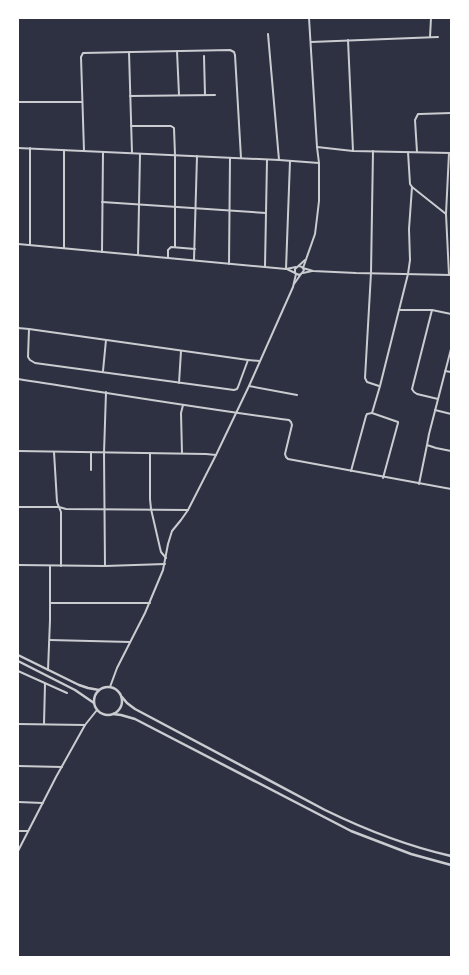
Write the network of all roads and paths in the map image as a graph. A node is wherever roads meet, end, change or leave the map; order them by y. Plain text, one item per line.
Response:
1 (310, 18) edge
2 (430, 18) edge
3 (268, 34) dead end
4 (438, 36) dead end
5 (430, 37) junction
6 (348, 40) junction
7 (311, 42) junction
8 (177, 51) junction
9 (129, 52) junction
10 (204, 56) dead end
11 (179, 95) junction
12 (205, 95) junction
13 (215, 95) dead end
14 (130, 96) junction
15 (18, 102) edge
16 (82, 102) junction
17 (451, 113) edge
18 (131, 126) junction
19 (317, 147) junction
20 (18, 148) edge
21 (30, 148) junction
22 (64, 150) junction
23 (84, 151) junction
24 (353, 151) junction
25 (373, 151) junction
26 (102, 152) junction
27 (408, 152) junction
28 (417, 152) junction
29 (132, 153) junction
30 (450, 153) edge
31 (140, 154) junction
32 (176, 155) junction
33 (197, 156) junction
34 (230, 158) junction
35 (241, 158) junction
36 (267, 160) junction
37 (279, 160) junction
38 (290, 161) junction
39 (318, 163) junction
40 (412, 187) junction
41 (102, 202) junction
42 (139, 204) junction
43 (175, 206) junction
44 (196, 208) junction
45 (230, 210) junction
46 (266, 213) junction
47 (446, 214) junction
48 (18, 244) edge
49 (30, 245) junction
50 (175, 247) junction
51 (64, 248) junction
52 (195, 249) junction
53 (102, 252) junction
54 (138, 255) junction
55 (168, 258) junction
56 (194, 260) junction
57 (306, 260) junction
58 (229, 264) junction
59 (299, 266) junction
60 (265, 267) junction
61 (296, 267) junction
62 (303, 268) junction
63 (286, 269) junction
64 (313, 271) junction
65 (296, 273) junction
66 (371, 273) junction
67 (302, 274) junction
68 (408, 274) junction
69 (450, 275) edge
70 (293, 287) junction
71 (399, 310) junction
72 (432, 310) junction
73 (451, 314) edge
74 (18, 328) edge
75 (29, 329) junction
76 (106, 340) junction
77 (451, 349) edge
78 (181, 351) junction
79 (248, 360) junction
80 (260, 362) junction
81 (445, 371) junction
82 (103, 372) junction
83 (451, 372) edge
84 (18, 380) edge
85 (179, 383) junction
86 (249, 386) junction
87 (380, 386) junction
88 (106, 392) junction
89 (297, 395) dead end
90 (438, 399) junction
91 (183, 405) junction
92 (435, 410) junction
93 (236, 413) junction
94 (372, 413) junction
95 (451, 414) edge
96 (427, 445) junction
97 (18, 451) edge
98 (451, 451) edge
99 (54, 452) junction
100 (91, 452) junction
101 (104, 453) junction
102 (150, 453) junction
103 (182, 453) junction
104 (216, 455) junction
105 (91, 470) dead end
106 (351, 471) junction
107 (383, 478) junction
108 (419, 484) junction
109 (451, 490) edge
110 (18, 507) edge
111 (59, 507) junction
112 (104, 509) junction
113 (151, 509) junction
114 (188, 510) junction
115 (166, 558) junction
116 (165, 564) junction
117 (18, 565) edge
118 (50, 566) junction
119 (61, 566) junction
120 (105, 566) junction
121 (50, 603) junction
122 (150, 603) junction
123 (50, 640) junction
124 (130, 642) junction
125 (18, 655) edge
126 (18, 661) edge
127 (48, 670) junction
128 (18, 671) edge
129 (45, 683) junction
130 (110, 687) junction
131 (99, 690) junction
132 (67, 693) dead end
133 (122, 698) junction
134 (95, 703) junction
135 (98, 710) junction
136 (113, 714) junction
137 (18, 724) edge
138 (44, 724) junction
139 (85, 725) junction
140 (18, 766) edge
141 (62, 767) junction
142 (18, 802) edge
143 (43, 803) junction
144 (18, 831) edge
145 (28, 831) junction
146 (18, 851) edge
147 (451, 856) edge
148 (451, 865) edge

1 - 7 street
2 - 5 street
3 - 37 street
4 - 5 street
5 - 6 street
6 - 7 street
6 - 24 street
7 - 19 street
8 - 9 street
8 - 11 street
8 - 35 street
9 - 14 street
9 - 16 street
10 - 12 street
11 - 12 street
11 - 14 street
12 - 13 street
14 - 18 street
15 - 16 street
16 - 23 street
17 - 28 street
18 - 29 street
18 - 32 street
19 - 24 street
19 - 39 street
20 - 21 street
21 - 22 street
21 - 49 street
22 - 23 street
22 - 51 street
23 - 26 street
24 - 25 street
25 - 27 street
25 - 66 street
26 - 29 street
26 - 41 street
27 - 28 street
27 - 40 street
28 - 30 street
29 - 31 street
30 - 47 street
31 - 32 street
31 - 42 street
32 - 33 street
32 - 43 street
33 - 34 street
33 - 44 street
34 - 35 street
34 - 45 street
35 - 36 street
36 - 37 street
36 - 46 street
37 - 38 street
38 - 39 street
38 - 63 street
39 - 57 street
40 - 47 street
40 - 68 street
41 - 42 street
41 - 53 street
42 - 43 street
42 - 54 street
43 - 44 street
43 - 50 street
44 - 45 street
44 - 52 street
45 - 46 street
45 - 58 street
46 - 60 street
47 - 69 street
48 - 49 street
49 - 51 street
50 - 52 street
50 - 55 street
51 - 53 street
52 - 56 street
53 - 54 street
54 - 55 street
55 - 56 street
56 - 58 street
57 - 59 street
57 - 62 street
58 - 60 street
59 - 61 street
59 - 62 street
60 - 63 street
61 - 63 street
61 - 65 street
62 - 64 street
62 - 67 street
63 - 65 street
64 - 66 street
64 - 67 street
65 - 67 street
65 - 70 street
66 - 68 street
66 - 87 street
67 - 70 street
68 - 69 street
68 - 71 street
70 - 80 street
71 - 72 street
71 - 87 street
72 - 73 street
72 - 90 street
74 - 75 street
75 - 76 street
75 - 82 street
76 - 78 street
76 - 82 street
77 - 81 street
78 - 79 street
78 - 85 street
79 - 80 street
79 - 85 street
80 - 86 street
81 - 83 street
81 - 90 street
82 - 85 street
84 - 88 street
86 - 89 street
86 - 93 street
87 - 94 street
88 - 91 street
88 - 101 street
90 - 92 street
91 - 93 street
91 - 103 street
92 - 95 street
92 - 96 street
93 - 104 street
93 - 106 street
94 - 106 street
94 - 107 street
96 - 98 street
96 - 108 street
97 - 99 street
99 - 100 street
99 - 111 street
100 - 101 street
100 - 105 street
101 - 102 street
101 - 112 street
102 - 103 street
102 - 113 street
103 - 104 street
104 - 114 street
106 - 107 street
107 - 108 street
108 - 109 street
110 - 111 street
111 - 112 street
111 - 119 street
112 - 113 street
112 - 120 street
113 - 114 street
113 - 115 street
114 - 115 street
115 - 116 street
116 - 120 street
116 - 122 street
117 - 118 street
118 - 119 street
118 - 121 street
119 - 120 street
121 - 122 street
121 - 123 street
122 - 124 street
123 - 124 street
123 - 127 street
124 - 130 street
125 - 127 street
126 - 134 street
127 - 131 street
128 - 129 street
129 - 132 street
129 - 138 street
130 - 131 street
130 - 133 street
131 - 134 street
133 - 136 street
133 - 147 street
134 - 135 street
135 - 136 street
135 - 139 street
136 - 148 street
137 - 138 street
138 - 139 street
139 - 141 street
140 - 141 street
141 - 143 street
142 - 143 street
143 - 145 street
144 - 145 street
145 - 146 street

